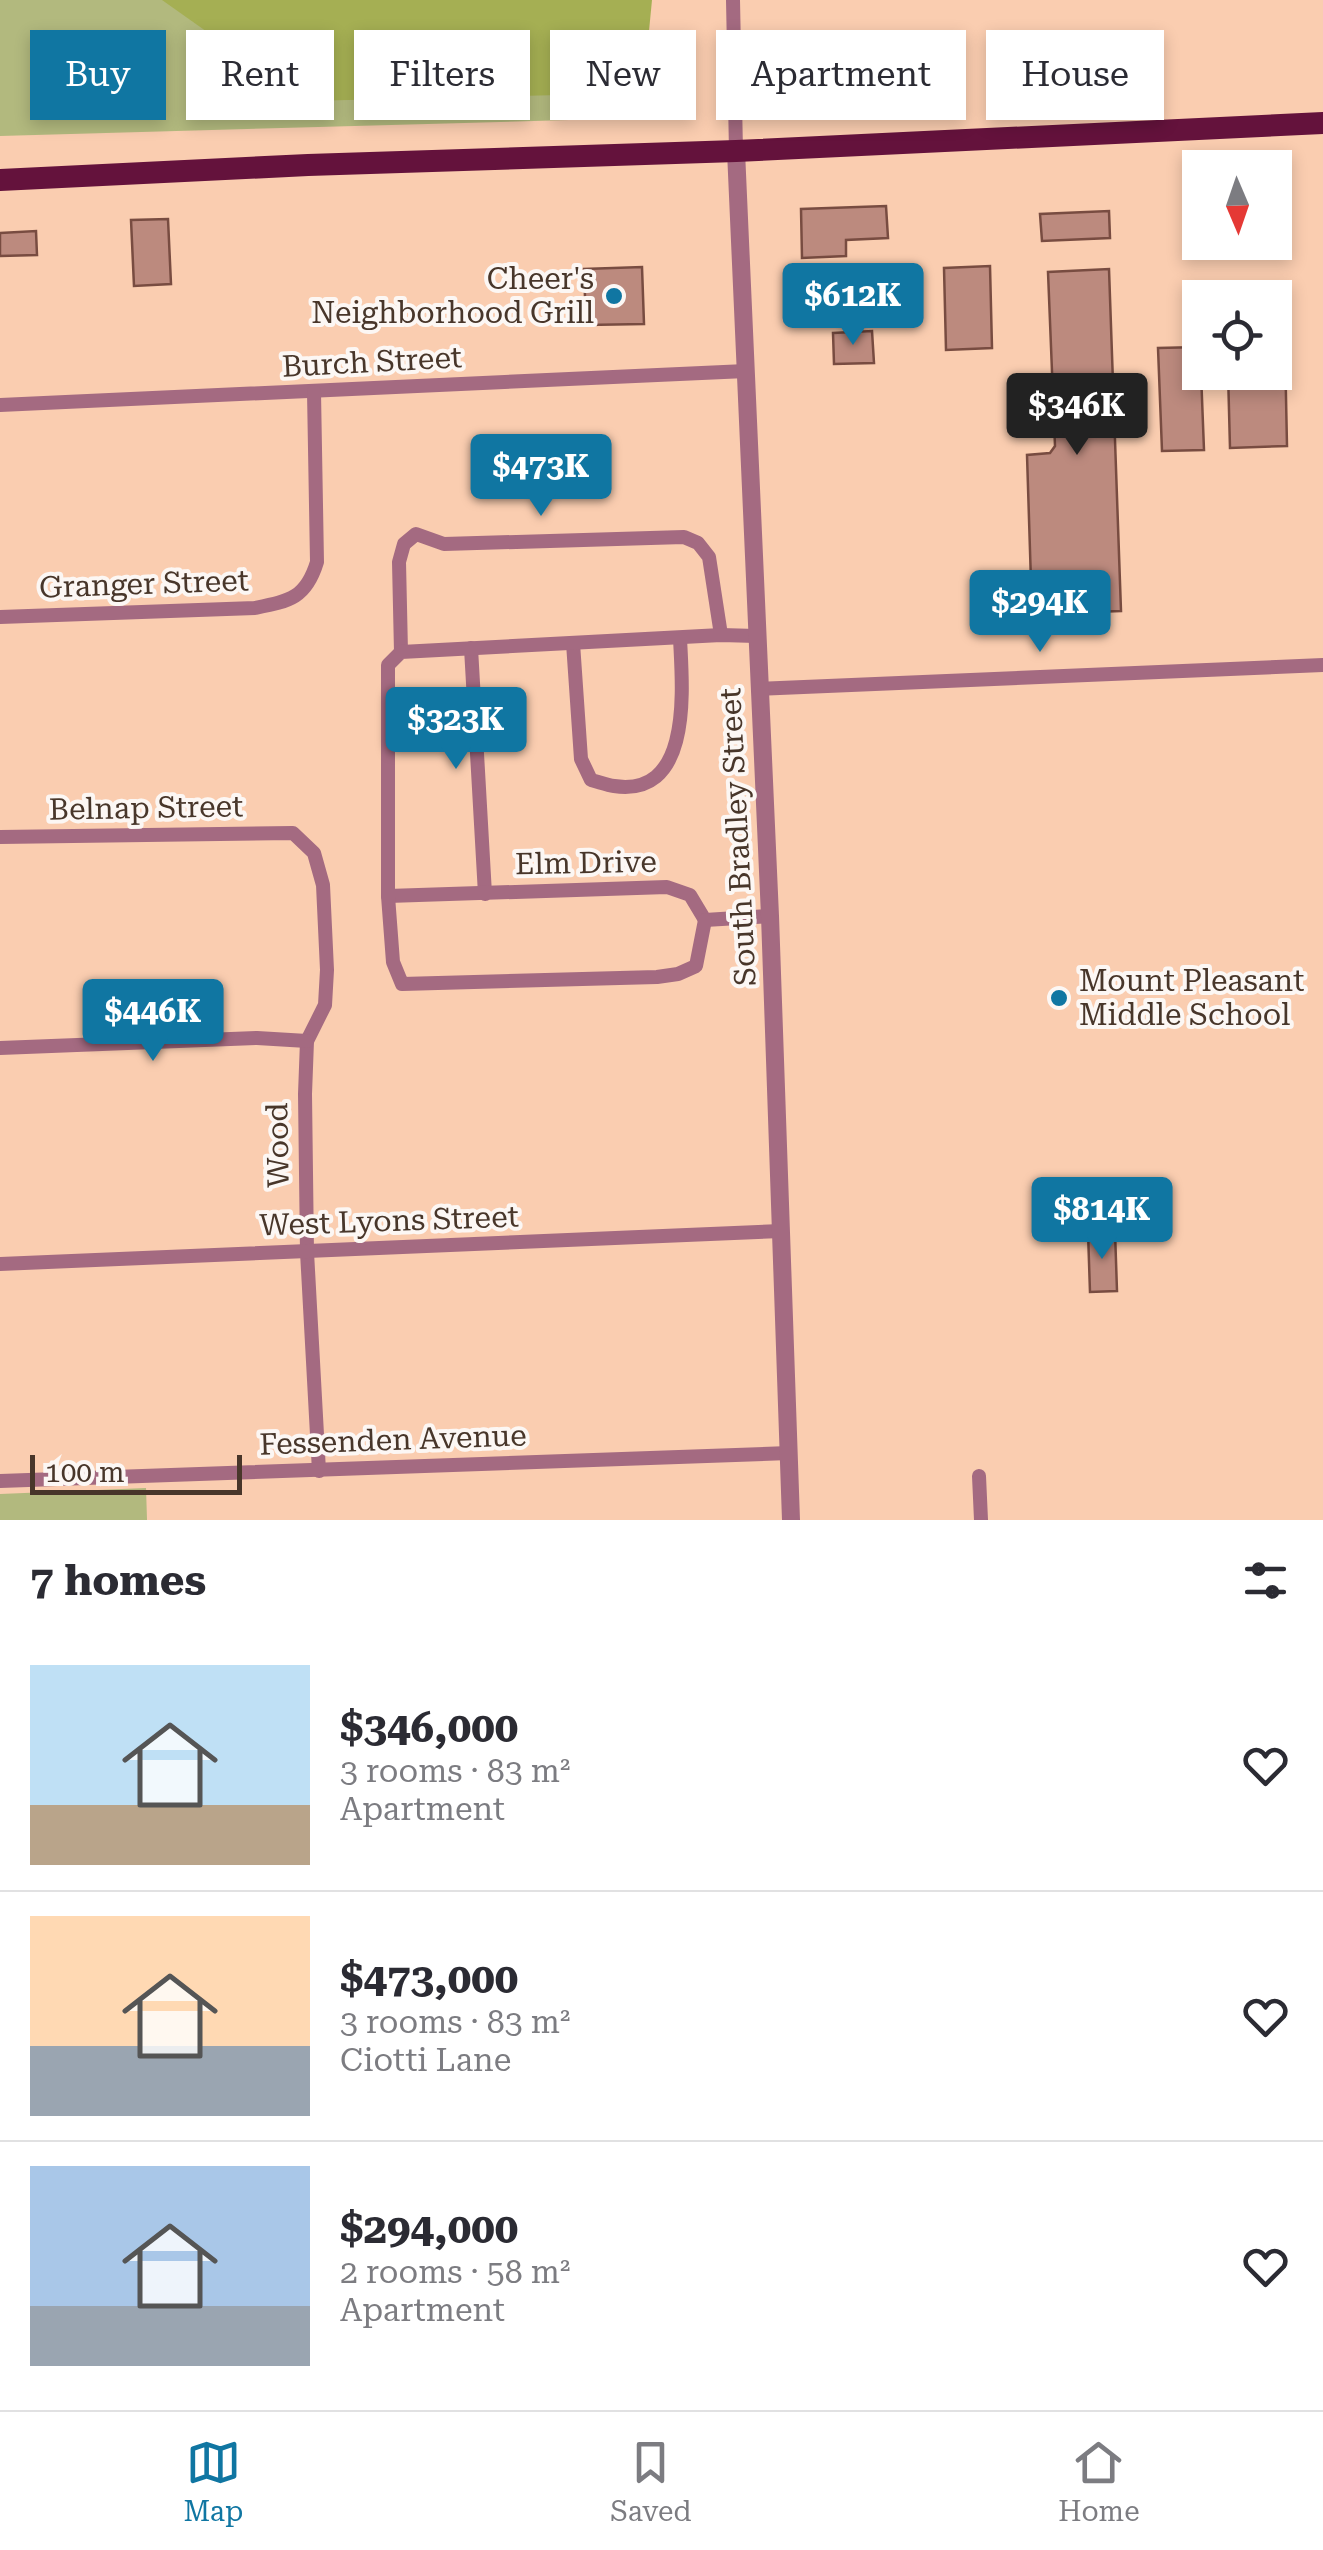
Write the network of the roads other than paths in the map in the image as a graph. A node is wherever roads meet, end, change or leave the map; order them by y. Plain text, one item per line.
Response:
1 (733, 0) edge
2 (1323, 123) edge
3 (736, 152) junction
4 (0, 180) edge
5 (746, 371) junction
6 (314, 392) junction
7 (0, 405) edge
8 (0, 618) edge
9 (721, 635) junction
10 (756, 636) junction
11 (680, 638) junction
12 (573, 643) junction
13 (470, 648) junction
14 (401, 652) junction
15 (1323, 665) edge
16 (758, 688) junction
17 (294, 833) joint
18 (0, 837) edge
19 (485, 894) junction
20 (388, 896) junction
21 (770, 916) junction
22 (705, 920) junction
23 (306, 1040) junction
24 (0, 1048) edge
25 (781, 1232) junction
26 (307, 1252) junction
27 (0, 1264) edge
28 (789, 1453) junction
29 (319, 1470) junction
30 (979, 1476) dead end
31 (0, 1481) edge
32 (790, 1520) edge
33 (980, 1520) edge

1 - 3 street
2 - 3 main road
3 - 4 main road
3 - 5 street, South Bradley Street
5 - 6 street, Burch Street
5 - 10 street, South Bradley Street
6 - 7 street, Burch Street
6 - 8 street, Granger Street
9 - 10 street
9 - 11 street
9 - 14 street
10 - 16 street, South Bradley Street
11 - 12 street
11 - 12 street
12 - 13 street
13 - 14 street
13 - 19 street
14 - 20 street
15 - 16 street
16 - 21 street, South Bradley Street
17 - 18 street, Belnap Street
17 - 23 street, Wood
19 - 20 street, Elm Drive
19 - 22 street, Elm Drive
20 - 22 street
21 - 22 street
21 - 25 street, South Bradley Street
23 - 24 street
23 - 26 street, Wood
25 - 26 street, West Lyons Street
25 - 28 street, South Bradley Street
26 - 27 street, West Lyons Street
26 - 29 street, Wood
28 - 29 street, Fessenden Avenue
28 - 32 street, South Bradley Street
29 - 31 street, Fessenden Avenue
30 - 33 street

